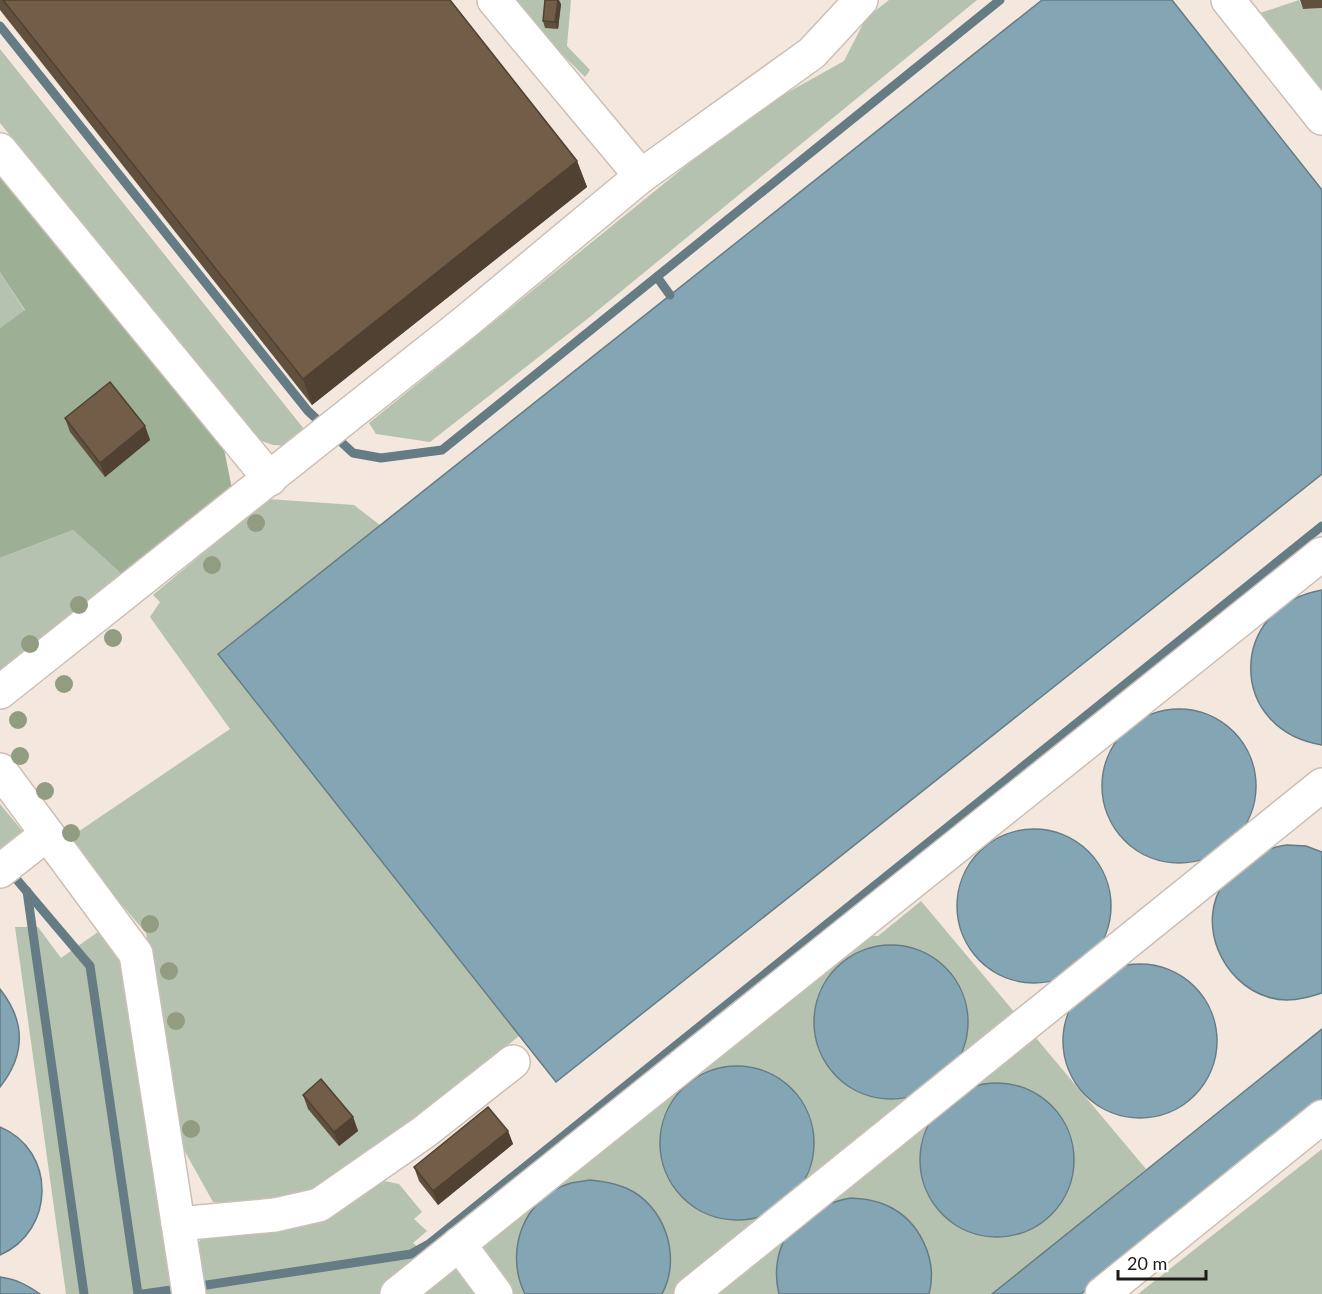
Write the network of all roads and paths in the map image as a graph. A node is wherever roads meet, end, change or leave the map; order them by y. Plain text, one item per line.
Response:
1 (494, 0) edge
2 (861, 0) edge
3 (1228, 0) edge
4 (1322, 118) edge
5 (0, 150) edge
6 (641, 176) junction
7 (270, 479) junction
8 (1322, 554) edge
9 (0, 693) edge
10 (0, 770) edge
11 (1322, 785) edge
12 (46, 834) junction
13 (0, 871) edge
14 (513, 1062) dead end
15 (1322, 1117) edge
16 (178, 1224) junction
17 (459, 1244) junction
18 (189, 1294) edge
19 (397, 1294) edge
20 (496, 1294) edge
21 (691, 1294) edge
22 (1102, 1294) edge

1 - 6 lane
2 - 6 lane
3 - 4 lane
5 - 7 lane
6 - 7 lane
7 - 9 lane
8 - 17 lane
10 - 12 lane
11 - 21 lane
12 - 13 lane
12 - 16 lane
14 - 16 lane
15 - 22 lane
16 - 18 lane
17 - 19 lane
17 - 20 lane

